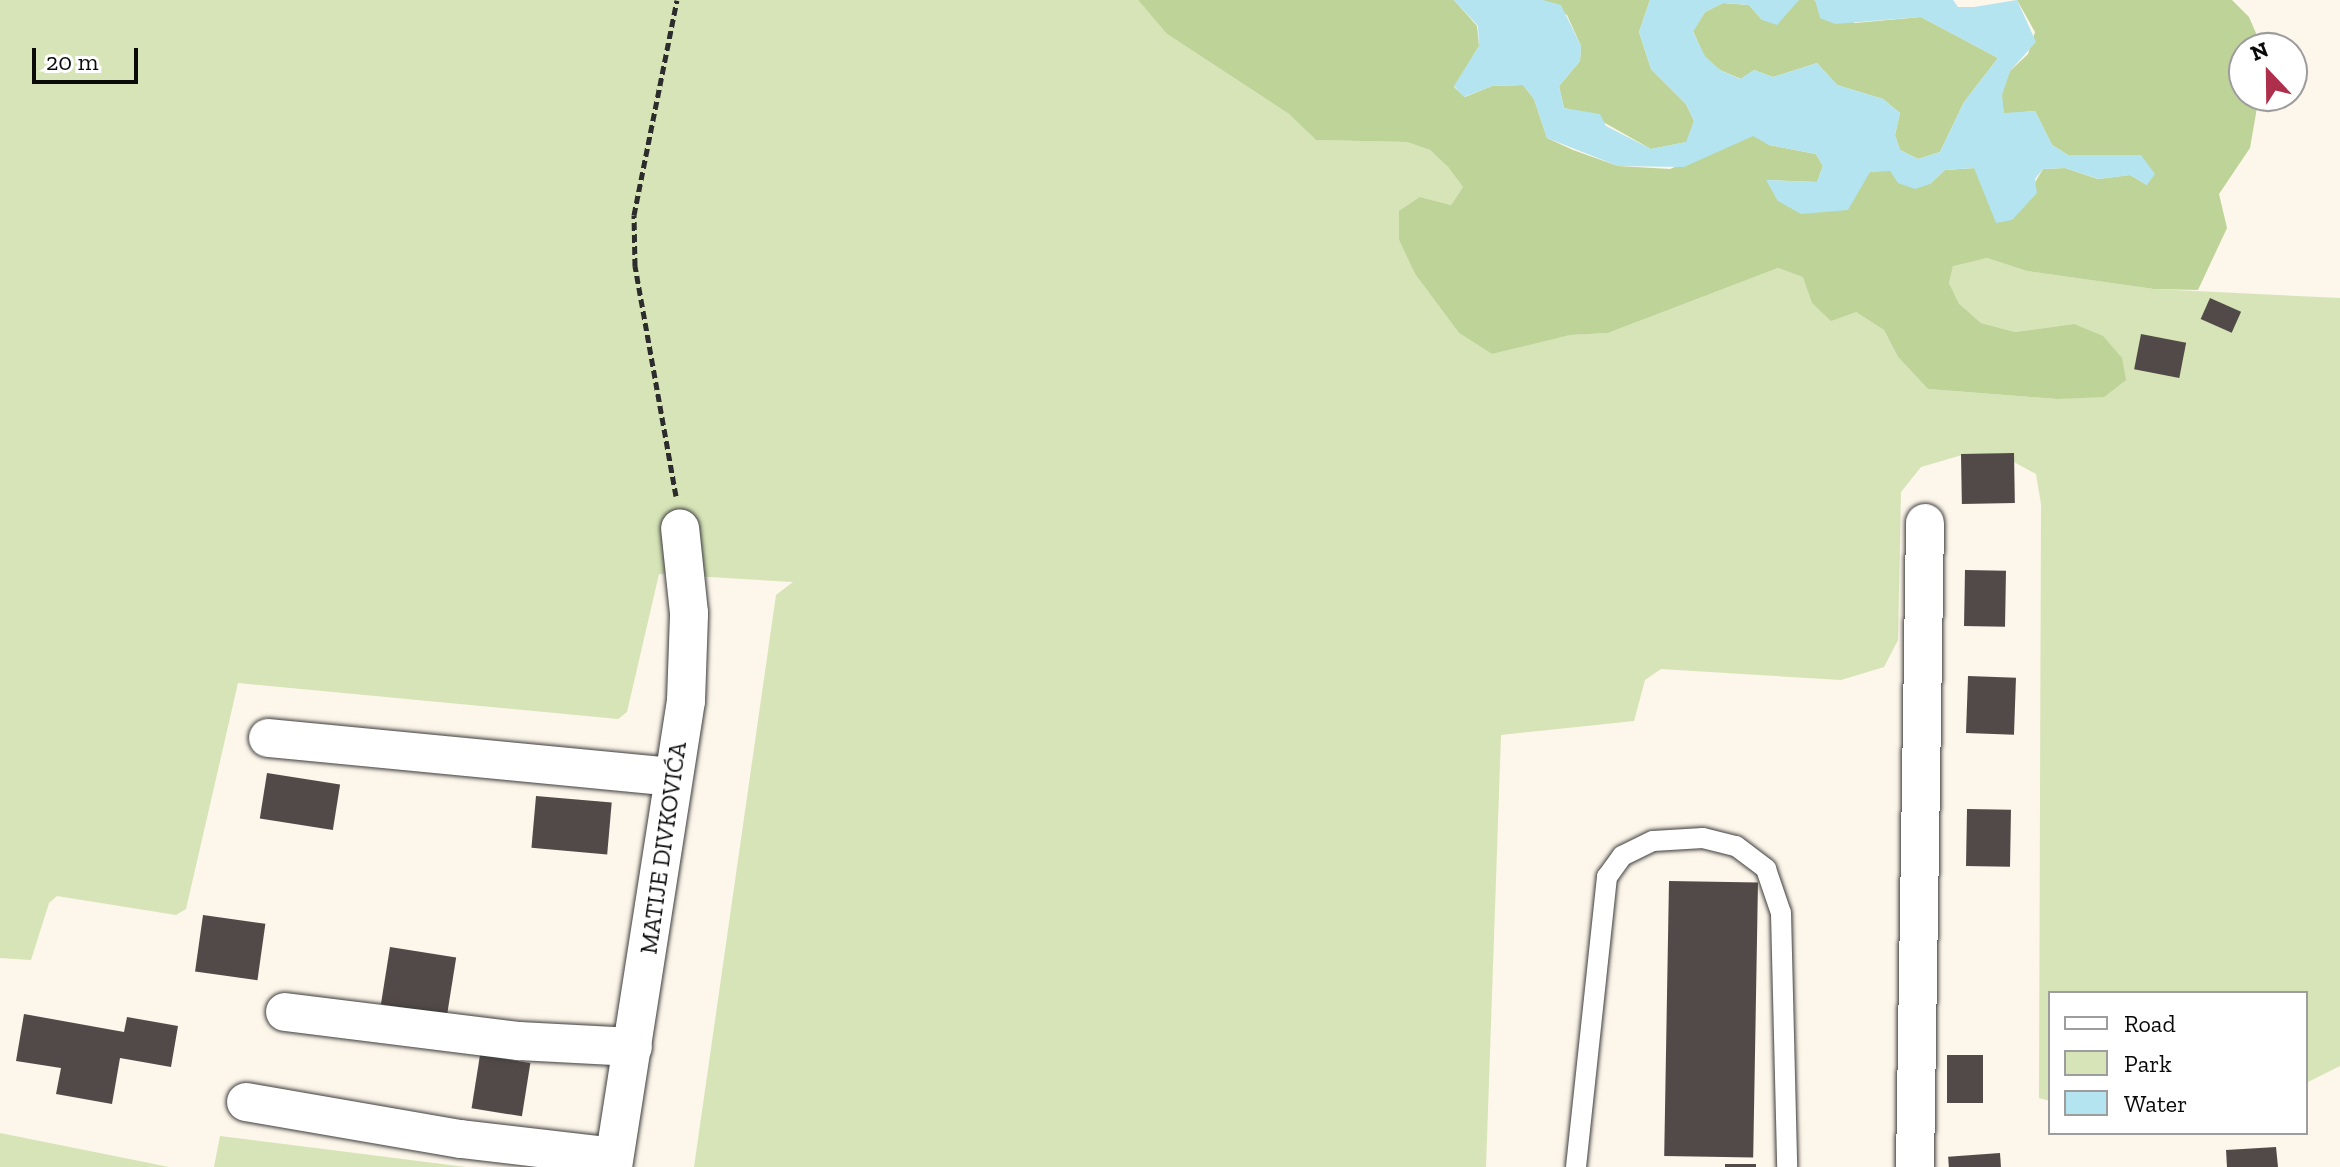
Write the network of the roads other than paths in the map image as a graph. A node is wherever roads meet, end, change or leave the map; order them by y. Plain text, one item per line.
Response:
1 (1925, 523) dead end
2 (680, 528) road end
3 (268, 738) dead end
4 (671, 777) junction
5 (285, 1012) dead end
6 (633, 1047) junction
7 (246, 1102) dead end
8 (614, 1162) edge
9 (1576, 1167) edge
10 (1787, 1167) edge
11 (1915, 1167) edge

1 - 11 street
2 - 4 street, MATIJE DIVKOVIĆA
3 - 4 street
4 - 6 street, MATIJE DIVKOVIĆA
5 - 6 street
6 - 8 street, MATIJE DIVKOVIĆA
7 - 8 street
9 - 10 lane

